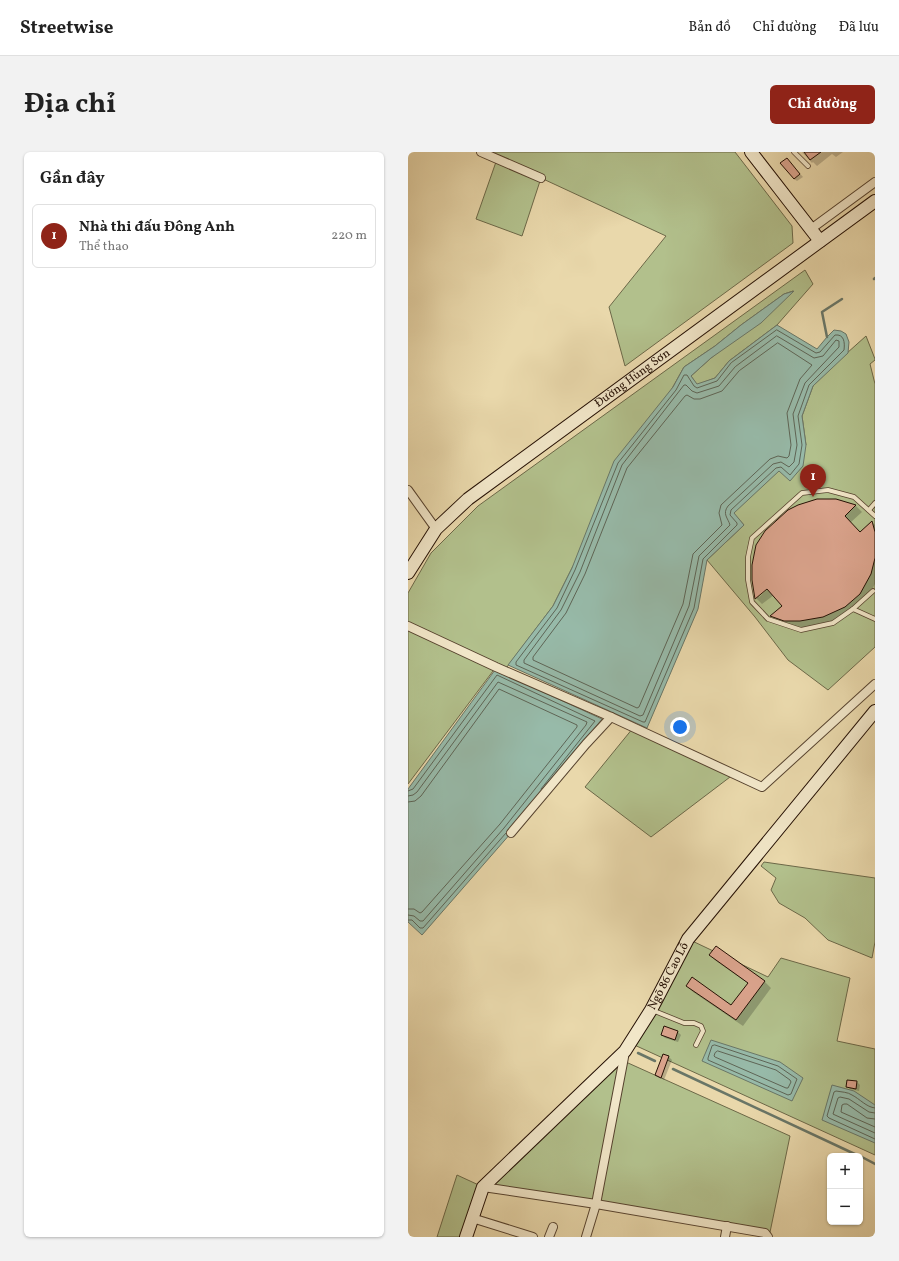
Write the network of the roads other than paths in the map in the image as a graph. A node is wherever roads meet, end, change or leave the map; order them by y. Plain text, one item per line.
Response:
1 (481, 152) edge
2 (751, 152) edge
3 (794, 152) edge
4 (808, 166) dead end
5 (541, 178) dead end
6 (875, 182) edge
7 (875, 201) edge
8 (811, 229) junction
9 (820, 241) junction
10 (408, 490) edge
11 (875, 503) edge
12 (869, 510) junction
13 (875, 516) edge
14 (436, 529) junction
15 (408, 573) edge
16 (874, 591) edge
17 (853, 609) junction
18 (875, 619) edge
19 (408, 626) edge
20 (875, 684) edge
21 (875, 712) edge
22 (611, 717) junction
23 (511, 833) dead end
24 (651, 1010) junction
25 (696, 1045) dead end
26 (625, 1051) junction
27 (482, 1187) junction
28 (596, 1204) junction
29 (472, 1218) junction
30 (726, 1226) junction
31 (553, 1227) dead end
32 (466, 1237) edge
33 (532, 1237) edge
34 (549, 1237) edge
35 (586, 1237) edge
36 (725, 1237) edge
37 (768, 1237) edge

1 - 5 street
2 - 8 street
3 - 4 lane
6 - 8 street
7 - 9 street, Đường Hùng Sơn
8 - 9 street
9 - 14 street, Đường Hùng Sơn
10 - 14 street
11 - 12 lane
12 - 13 lane
12 - 17 lane
14 - 15 street, Đường Hùng Sơn
16 - 17 lane
17 - 18 lane
19 - 22 street
20 - 22 street
21 - 24 street, Ngõ 86 Cao Lỗ
22 - 23 street
24 - 25 lane
24 - 26 street, Ngõ 86 Cao Lỗ
26 - 27 street, Ngõ 86 Cao Lỗ
26 - 28 street
27 - 28 street
27 - 29 street, Ngõ 86 Cao Lỗ
28 - 30 street
28 - 35 street
29 - 32 street, Ngõ 86 Cao Lỗ
29 - 33 street
30 - 36 street
30 - 37 street
31 - 34 street

